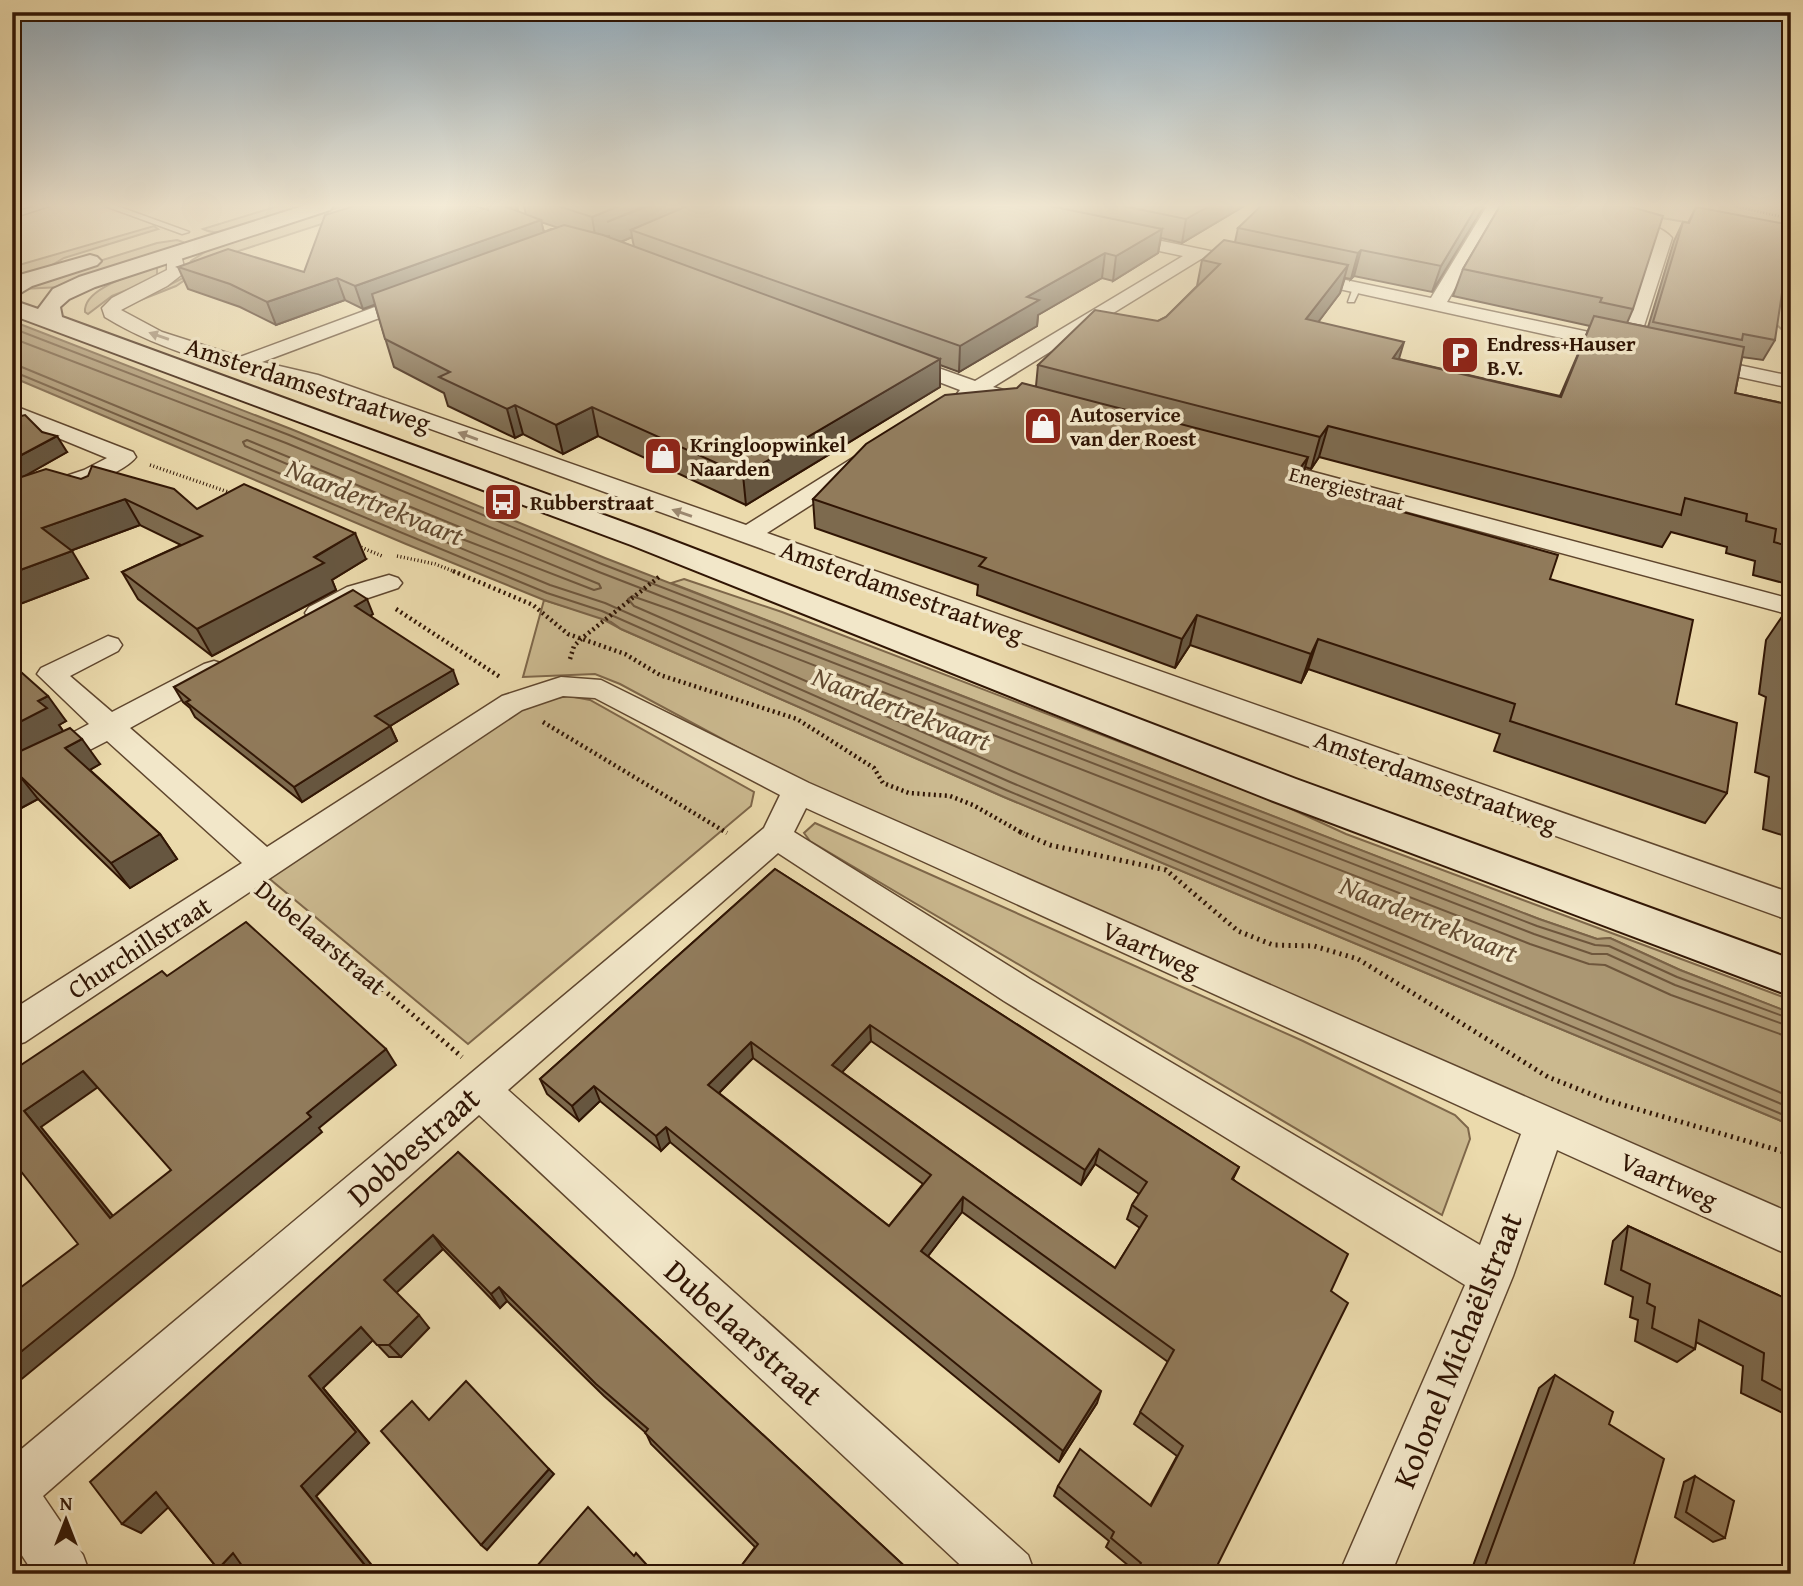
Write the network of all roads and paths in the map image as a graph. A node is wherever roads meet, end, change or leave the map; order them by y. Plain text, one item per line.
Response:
1 (27, 280) edge
2 (116, 280) edge
3 (164, 280) edge
4 (1155, 280) edge
5 (1312, 280) edge
6 (1451, 280) edge
7 (1653, 280) edge
8 (12, 292) edge
9 (433, 292) edge
10 (1437, 304) junction
11 (12, 307) edge
12 (56, 308) junction
13 (873, 350) edge
14 (1683, 359) edge
15 (240, 364) junction
16 (1791, 382) edge
17 (977, 389) junction
18 (954, 403) edge
19 (1043, 407) edge
20 (12, 411) edge
21 (885, 447) edge
22 (125, 457) junction
23 (1244, 460) edge
24 (235, 495) edge
25 (12, 502) edge
26 (747, 535) junction
27 (346, 541) edge
28 (658, 577) dead end
29 (389, 583) joint
30 (1791, 607) edge
31 (298, 625) edge
32 (581, 639) junction
33 (108, 645) dead end
34 (239, 656) edge
35 (561, 686) junction
36 (512, 703) junction
37 (110, 727) junction
38 (12, 779) edge
39 (798, 791) junction
40 (767, 844) junction
41 (257, 869) junction
42 (1791, 907) edge
43 (1791, 978) edge
44 (12, 1030) edge
45 (484, 1085) junction
46 (1545, 1125) junction
47 (1791, 1154) edge
48 (1791, 1235) edge
49 (1491, 1276) junction
50 (12, 1492) edge
51 (64, 1574) edge
52 (1009, 1574) edge
53 (1365, 1574) edge

1 - 8 street
2 - 12 street
15 -> 3 street, Amsterdamsestraatweg
4 - 17 street
5 - 10 street
6 - 10 street
7 - 10 street
8 - 12 street, Amsterdamsestraatweg
9 - 15 street
11 - 12 street
12 - 43 street, Amsterdamsestraatweg
13 - 17 street
14 - 16 street
26 -> 15 street, Amsterdamsestraatweg
17 - 18 street
17 - 19 street
20 - 22 street
21 - 26 street
22 - 24 path
22 - 25 street
23 - 30 street, Energiestraat
26 - 42 street, Amsterdamsestraatweg
27 - 32 path
28 - 32 path
29 - 31 street
29 - 36 path
32 - 35 path
32 - 47 path
33 - 37 street
34 - 37 street
35 - 36 street, Vaartweg
35 - 39 street, Vaartweg
36 - 40 path
36 - 41 street, Churchillstraat
37 - 38 street
37 - 41 street
39 - 40 street, Dobbestraat
39 - 46 street, Vaartweg
40 - 45 street, Dobbestraat
40 - 49 street
41 - 44 street, Churchillstraat
41 - 45 path, Dubelaarstraat
45 - 50 street, Dobbestraat
45 - 52 street, Dubelaarstraat
46 - 48 street, Vaartweg
46 - 49 street, Kolonel Michaëlstraat
49 - 53 street, Kolonel Michaëlstraat
50 - 51 street

